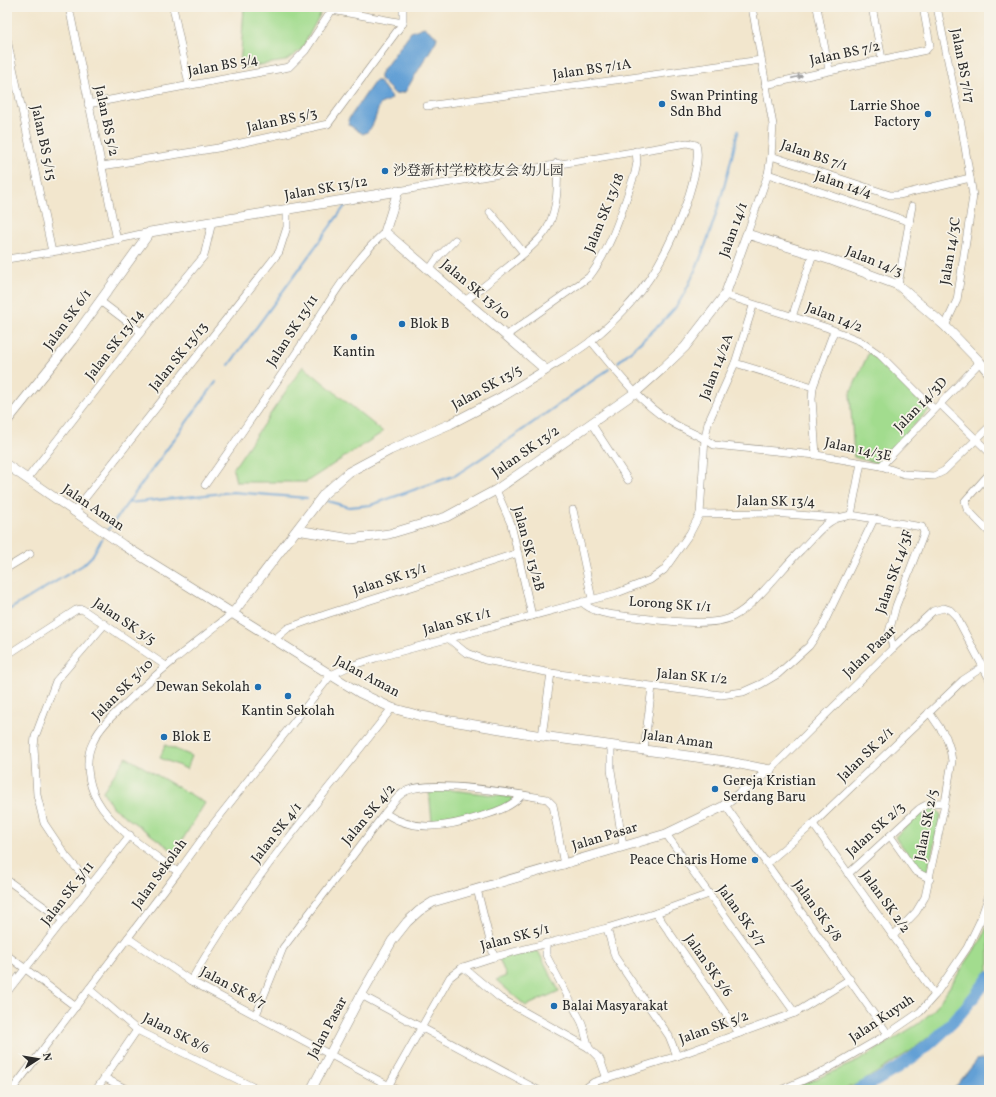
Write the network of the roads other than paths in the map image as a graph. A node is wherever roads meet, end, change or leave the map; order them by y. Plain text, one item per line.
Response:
1 (69, 7) edge
2 (173, 7) edge
3 (403, 7) edge
4 (752, 7) edge
5 (817, 7) edge
6 (872, 7) edge
7 (923, 7) edge
8 (937, 7) edge
9 (332, 9) edge
10 (403, 23) junction
11 (7, 39) edge
12 (882, 59) junction
13 (761, 60) junction
14 (10, 64) edge
15 (829, 70) junction
16 (189, 85) junction
17 (765, 85) junction
18 (88, 104) junction
19 (427, 106) dead end
20 (696, 145) joint
21 (636, 152) junction
22 (771, 156) junction
23 (557, 163) junction
24 (102, 166) junction
25 (768, 174) junction
26 (970, 178) junction
27 (398, 190) junction
28 (912, 206) dead end
29 (288, 210) junction
30 (490, 212) dead end
31 (212, 222) junction
32 (910, 222) junction
33 (150, 232) junction
34 (385, 232) junction
35 (747, 234) junction
36 (116, 240) junction
37 (455, 240) dead end
38 (52, 252) junction
39 (524, 253) junction
40 (813, 254) junction
41 (7, 259) edge
42 (429, 270) junction
43 (898, 286) junction
44 (725, 295) junction
45 (465, 300) junction
46 (100, 301) junction
47 (753, 306) junction
48 (792, 317) junction
49 (945, 326) junction
50 (834, 331) junction
51 (141, 332) junction
52 (507, 335) junction
53 (591, 341) junction
54 (735, 363) junction
55 (986, 369) edge
56 (546, 370) junction
57 (813, 387) junction
58 (636, 392) junction
59 (940, 404) junction
60 (934, 410) junction
61 (7, 421) edge
62 (592, 423) junction
63 (989, 427) edge
64 (704, 438) junction
65 (976, 440) junction
66 (989, 452) edge
67 (816, 454) junction
68 (861, 463) junction
69 (7, 466) edge
70 (881, 466) junction
71 (989, 474) edge
72 (27, 479) junction
73 (628, 480) dead end
74 (205, 485) dead end
75 (496, 490) junction
76 (573, 510) dead end
77 (74, 512) junction
78 (700, 514) junction
79 (851, 515) junction
80 (838, 518) junction
81 (874, 519) junction
82 (297, 530) junction
83 (989, 532) edge
84 (518, 553) junction
85 (30, 554) dead end
86 (8, 564) edge
87 (592, 599) junction
88 (582, 602) junction
89 (233, 613) junction
90 (532, 616) junction
91 (105, 624) junction
92 (448, 638) junction
93 (275, 639) junction
94 (893, 648) junction
95 (7, 655) edge
96 (166, 666) junction
97 (983, 667) junction
98 (551, 673) junction
99 (331, 675) junction
100 (989, 678) edge
101 (652, 687) junction
102 (392, 708) junction
103 (929, 712) junction
104 (542, 736) junction
105 (611, 745) junction
106 (644, 749) junction
107 (770, 770) junction
108 (522, 795) junction
109 (945, 803) junction
110 (725, 805) junction
111 (385, 813) junction
112 (813, 824) junction
113 (666, 834) junction
114 (130, 835) junction
115 (890, 836) junction
116 (623, 846) junction
117 (767, 863) junction
118 (564, 865) junction
119 (178, 872) junction
120 (848, 874) junction
121 (930, 879) junction
122 (7, 880) edge
123 (91, 885) junction
124 (477, 889) junction
125 (709, 894) junction
126 (989, 895) edge
127 (656, 913) junction
128 (64, 921) junction
129 (607, 928) junction
130 (893, 936) junction
131 (128, 938) junction
132 (546, 943) junction
133 (7, 954) edge
134 (494, 956) junction
135 (463, 967) junction
136 (25, 969) junction
137 (850, 979) junction
138 (192, 981) junction
139 (89, 989) junction
140 (7, 992) edge
141 (361, 995) junction
142 (936, 995) junction
143 (76, 1007) junction
144 (795, 1013) junction
145 (256, 1015) junction
146 (421, 1028) junction
147 (137, 1030) junction
148 (738, 1033) junction
149 (888, 1034) junction
150 (589, 1048) junction
151 (330, 1053) junction
152 (677, 1056) junction
153 (105, 1078) junction
154 (607, 1079) junction
155 (387, 1088) edge
156 (12, 1090) edge
157 (96, 1090) edge
158 (128, 1090) edge
159 (259, 1090) edge
160 (311, 1090) edge
161 (397, 1090) edge
162 (538, 1090) edge
163 (583, 1090) edge
164 (781, 1090) edge

1 - 18 street, Jalan BS 5/2
2 - 16 street
3 - 10 street
4 - 13 street, Jalan BS 7/1
5 - 15 street
6 - 12 street
7 - 12 street, Jalan BS 7/2
8 - 26 street, Jalan BS 7/17
9 - 10 street
9 - 16 street, Jalan BS 5/4
10 - 24 street, Jalan BS 5/3
11 - 14 street, Jalan BS 5/15
12 - 15 street, Jalan BS 7/2
13 - 17 street, Jalan BS 7/1
13 - 19 street, Jalan BS 7/1A
14 - 38 street, Jalan BS 5/15
17 -> 15 street, Jalan BS 7/2
16 - 18 street, Jalan BS 5/4
17 - 22 street, Jalan BS 7/1
18 - 24 street, Jalan BS 5/2
20 - 21 street, Jalan SK 13/12
20 - 53 street, Jalan SK 13/5
21 - 23 street, Jalan SK 13/12
21 - 52 street, Jalan SK 13/18
22 - 25 street, Jalan 14/1
22 - 26 street, Jalan BS 7/1
23 - 27 street, Jalan SK 13/12
23 - 39 street
24 - 36 street, Jalan BS 5/2
25 - 32 street, Jalan 14/4
25 - 35 street, Jalan 14/1
26 - 49 street, Jalan 14/3C
27 - 29 street, Jalan SK 13/12
27 - 34 street, Jalan SK 13/11
28 - 32 street
29 - 31 street, Jalan SK 13/12
29 - 77 street, Jalan SK 13/13
30 - 39 street
31 - 33 street, Jalan SK 13/12
31 - 51 street, Jalan SK 13/14
32 - 43 street
33 - 36 street
33 - 46 street, Jalan SK 6/1
34 - 42 street, Jalan SK 13/10
34 - 74 street, Jalan SK 13/11
35 - 40 street, Jalan 14/3
35 - 44 street, Jalan 14/1
36 - 38 street
37 - 42 street
38 - 41 street
39 - 45 street
40 - 43 street, Jalan 14/3
40 - 48 street
42 - 45 street, Jalan SK 13/10
43 - 49 street, Jalan 14/3
44 - 47 street, Jalan 14/2
44 - 58 street, Jalan SK 13/2
45 - 52 street, Jalan SK 13/10
46 - 51 street
46 - 61 street, Jalan SK 6/1
47 - 48 street, Jalan 14/2
47 - 54 street, Jalan 14/2A
48 - 50 street, Jalan 14/2
49 - 55 street, Jalan 14/3
50 - 57 street
50 - 60 street, Jalan 14/2
51 - 72 street, Jalan SK 13/14
52 - 56 street, Jalan SK 13/10
53 - 56 street, Jalan SK 13/5
53 - 58 street
54 - 57 street
54 - 64 street, Jalan 14/2A
55 - 59 street, Jalan 14/3D
56 - 82 street, Jalan SK 13/5
57 - 67 street
58 - 62 street, Jalan SK 13/2
58 - 64 street
59 - 60 street, Jalan 14/3D
59 - 65 street
60 - 70 street, Jalan 14/3D
62 - 73 street
62 - 75 street, Jalan SK 13/2
63 - 65 street, Jalan 14/3E
64 - 67 street, Jalan 14/3E
64 - 78 street, Jalan SK 1/1
65 - 66 street
65 - 70 street, Jalan 14/3E
67 - 68 street, Jalan 14/3E
68 - 70 street, Jalan 14/3E
68 - 79 street
69 - 72 street, Jalan Aman
71 - 83 street
72 - 77 street, Jalan Aman
75 - 82 street, Jalan SK 13/2
75 - 84 street, Jalan SK 13/2B
76 - 87 street
77 - 89 street, Jalan Aman
78 - 80 street, Jalan SK 13/4
78 - 87 street, Jalan SK 1/1
79 - 80 street, Jalan SK 13/4
79 - 81 street, Jalan SK 14/3F
80 - 88 street, Lorong SK 1/1
81 - 94 street, Jalan SK 14/3F
81 - 101 street, Jalan SK 1/2
82 - 89 street, Jalan SK 13/5
84 - 90 street, Jalan SK 13/2B
84 - 93 street, Jalan SK 13/1
85 - 86 street
87 - 88 street, Jalan SK 1/1
88 - 90 street, Jalan SK 1/1
89 - 93 street, Jalan Aman
89 - 96 street, Jalan SK 3/10
90 - 92 street, Jalan SK 1/1
91 - 95 street, Jalan SK 3/5
91 - 96 street, Jalan SK 3/5
91 - 123 street
92 - 98 street, Jalan SK 1/2
92 - 99 street, Jalan SK 1/1
93 - 99 street, Jalan Aman
94 - 97 street, Jalan Pasar
94 - 107 street, Jalan Pasar
96 - 114 street, Jalan SK 3/10
97 - 100 street
97 - 103 street, Jalan SK 2/1
98 - 101 street, Jalan SK 1/2
98 - 104 street
99 - 102 street, Jalan Aman
99 - 119 street, Jalan Sekolah
101 - 106 street
102 - 104 street, Jalan Aman
102 - 138 street, Jalan SK 4/1
103 - 109 street, Jalan SK 2/5
103 - 112 street, Jalan SK 2/1
104 - 105 street, Jalan Aman
105 - 106 street, Jalan Aman
105 - 116 street
106 - 107 street, Jalan Aman
107 - 110 street, Jalan Pasar
108 - 111 street
108 - 111 street, Jalan SK 4/2
108 - 118 street, Jalan SK 4/2
109 - 115 street, Jalan SK 2/3
109 - 121 street, Jalan SK 2/5
110 - 113 street, Jalan Pasar
110 - 117 street, Jalan SK 5/8
111 - 145 street, Jalan SK 4/2
112 - 117 street, Jalan SK 2/1
112 - 120 street, Jalan SK 2/2
113 - 116 street, Jalan Pasar
113 - 125 street, Jalan SK 5/7
114 - 119 street, Jalan SK 3/10
114 - 123 street, Jalan SK 3/11
115 - 120 street, Jalan SK 2/3
115 - 121 street
116 - 118 street, Jalan Pasar
117 - 137 street, Jalan SK 5/8
118 - 124 street, Jalan Pasar
119 - 131 street, Jalan Sekolah
120 - 130 street, Jalan SK 2/2
121 - 130 street, Jalan SK 2/5
122 - 128 street
123 - 128 street, Jalan SK 3/11
124 - 134 street
124 - 141 street, Jalan Pasar
125 - 127 street, Jalan SK 5/1
125 - 144 street, Jalan SK 5/7
126 - 142 street, Jalan Kuyuh
127 - 129 street, Jalan SK 5/1
127 - 148 street, Jalan SK 5/6
128 - 136 street, Jalan SK 3/11
129 - 132 street, Jalan SK 5/1
129 - 152 street
130 - 142 street, Jalan SK 2/2
131 - 138 street, Jalan SK 8/7
131 - 139 street, Jalan Sekolah
132 - 134 street, Jalan SK 5/1
132 - 150 street
133 - 136 street
134 - 135 street, Jalan SK 5/1
135 - 146 street, Jalan SK 5/1
135 - 150 street
136 - 140 street, Jalan SK 3/11
136 - 143 street
137 - 144 street, Jalan SK 5/2
137 - 149 street, Jalan SK 5/8
138 - 145 street, Jalan SK 8/7
139 - 143 street, Jalan Sekolah
139 - 147 street, Jalan SK 8/6
141 - 146 street
141 - 151 street, Jalan Pasar
142 - 149 street, Jalan Kuyuh
143 - 156 street, Jalan Sekolah
144 - 148 street, Jalan SK 5/2
145 - 151 street, Jalan SK 8/7
146 - 155 street, Jalan SK 5/1
146 - 162 street
147 - 153 street
147 - 159 street, Jalan SK 8/6
148 - 152 street, Jalan SK 5/2
149 - 164 street, Jalan Kuyuh
150 - 154 street
151 - 155 street, Jalan SK 8/7
151 - 160 street, Jalan Pasar
152 - 154 street, Jalan SK 5/2
153 - 157 street
153 - 158 street
154 - 163 street, Jalan SK 5/2
155 - 161 street, Jalan SK 8/7

